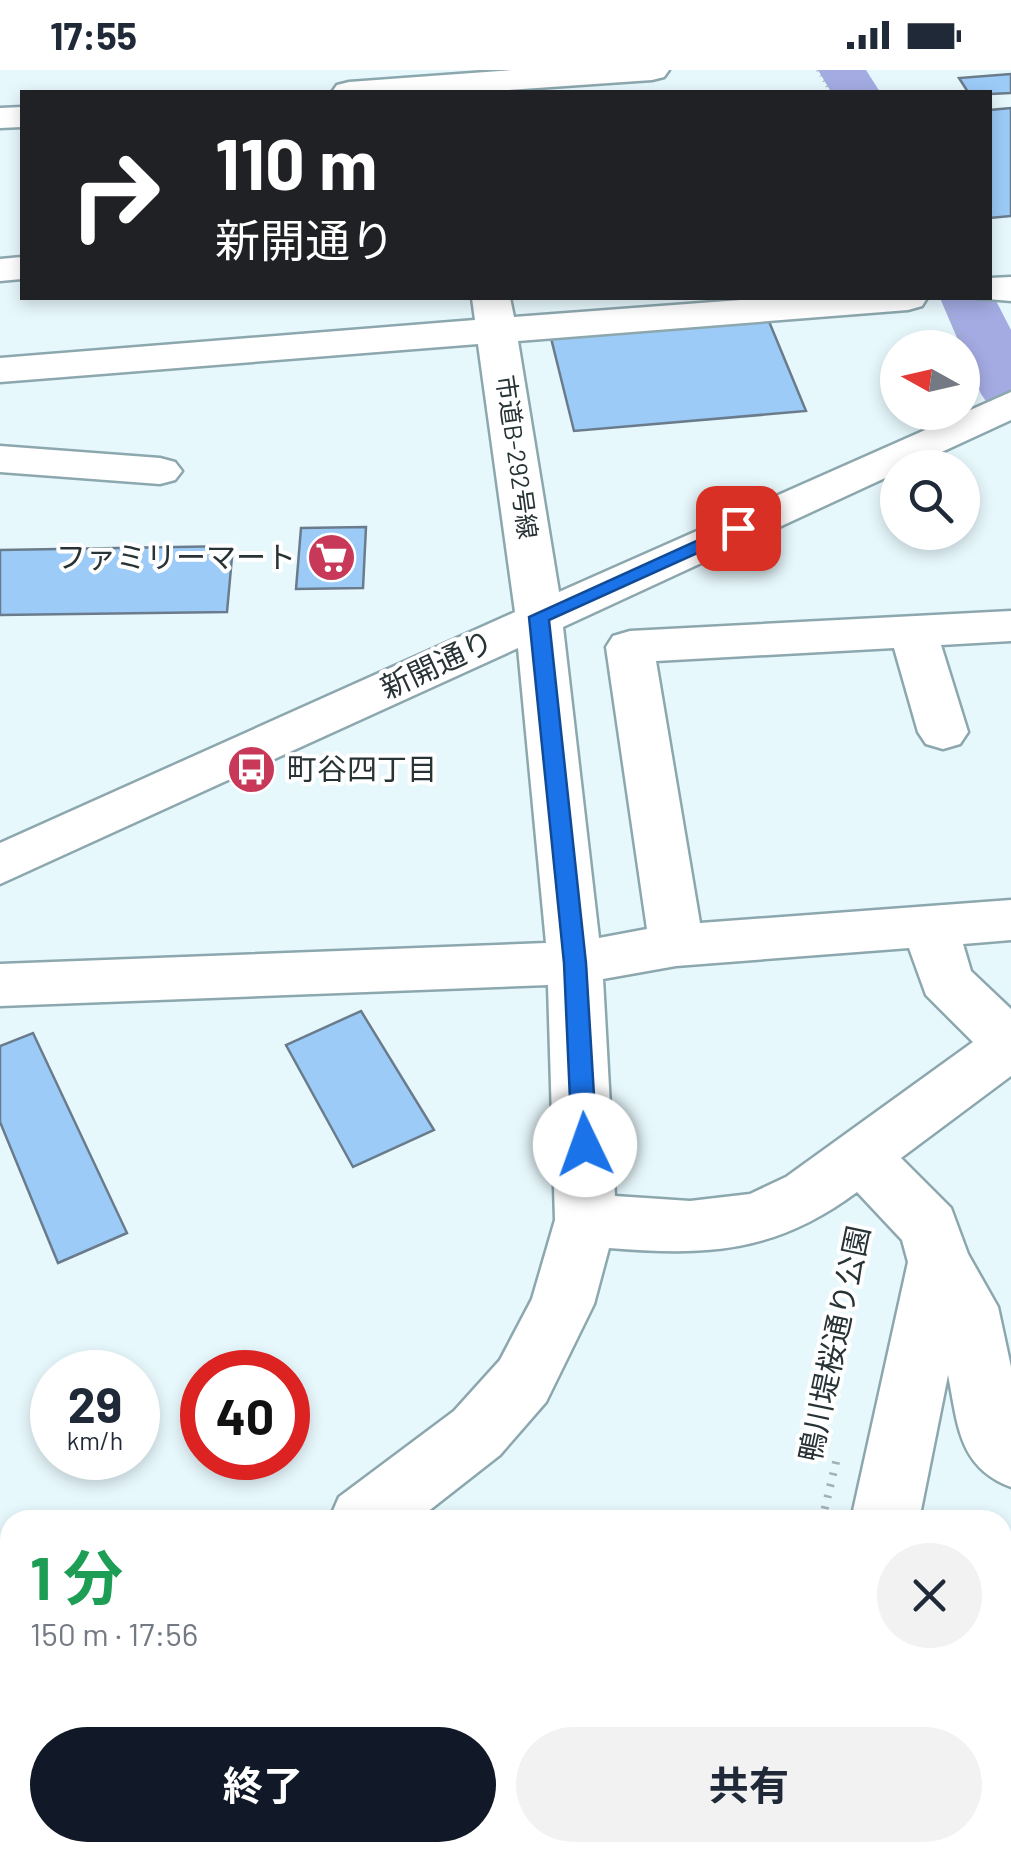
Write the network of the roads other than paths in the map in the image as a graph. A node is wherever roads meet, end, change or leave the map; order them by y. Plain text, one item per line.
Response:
1 (652, 70) edge
2 (441, 82) edge
3 (367, 90) edge
4 (856, 300) edge
5 (495, 314) edge
6 (0, 370) edge
7 (997, 410) edge
8 (0, 458) edge
9 (160, 472) dead end
10 (539, 617) junction
11 (1011, 626) edge
12 (913, 631) junction
13 (943, 732) dead end
14 (0, 864) edge
15 (1011, 920) edge
16 (931, 928) junction
17 (676, 945) junction
18 (575, 963) junction
19 (0, 985) edge
20 (1011, 1042) edge
21 (860, 1155) junction
22 (586, 1220) junction
23 (939, 1262) junction
24 (1011, 1456) edge
25 (376, 1510) edge
26 (887, 1510) edge

1 - 2 street
2 - 3 street
4 - 5 street
5 - 6 street
5 - 10 street, 市道B-292号線
7 - 10 street, 新開通り
8 - 9 street
10 - 14 street, 新開通り
10 - 18 street, 市道B-292号線
11 - 12 street
12 - 13 street
12 - 17 street
15 - 16 street
16 - 17 street
16 - 20 street
17 - 18 street
18 - 19 street
18 - 22 street, 市道B-292号線
20 - 21 street
21 - 22 street
21 - 23 street
22 - 25 street, 市道B-292号線
23 - 24 street
23 - 26 street

